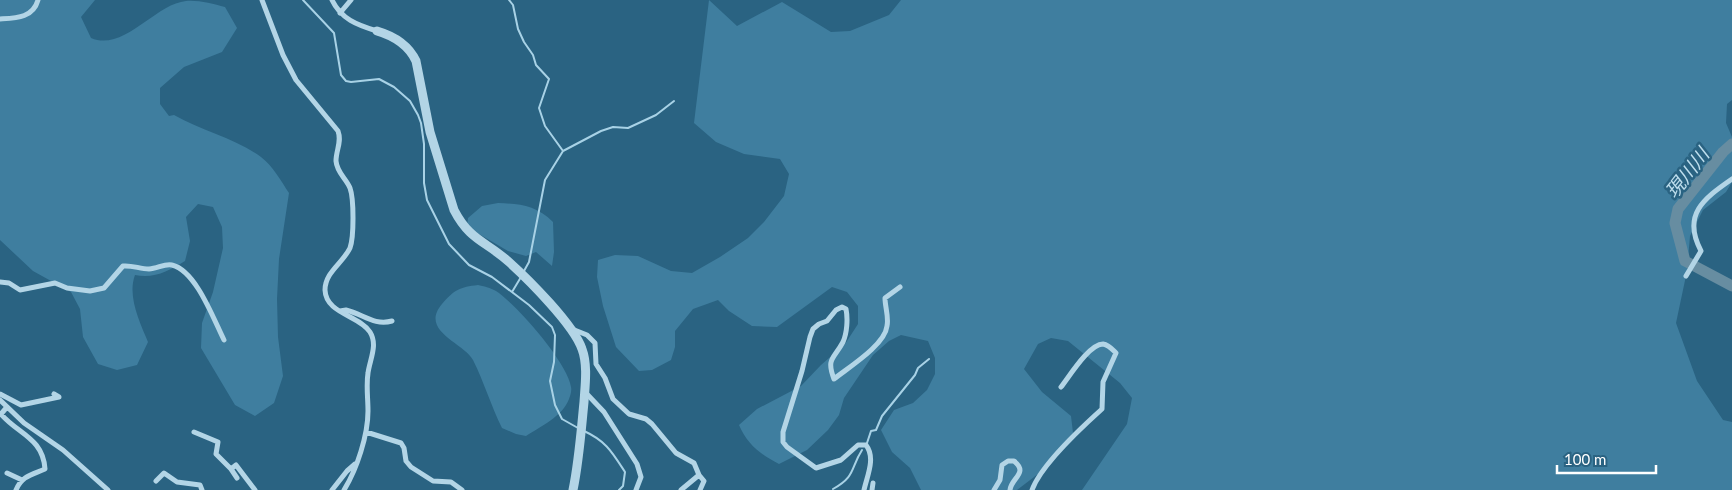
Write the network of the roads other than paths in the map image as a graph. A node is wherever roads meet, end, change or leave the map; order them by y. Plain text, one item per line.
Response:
1 (38, 0) edge
2 (262, 0) edge
3 (332, 0) edge
4 (351, 0) edge
5 (340, 13) junction
6 (0, 19) edge
7 (377, 31) joint
8 (1732, 180) edge
9 (1686, 276) dead end
10 (0, 282) edge
11 (900, 287) dead end
12 (340, 312) junction
13 (392, 321) dead end
14 (570, 328) junction
15 (224, 340) dead end
16 (1061, 387) dead end
17 (584, 391) junction
18 (54, 394) dead end
19 (1, 397) edge
20 (7, 407) junction
21 (194, 432) dead end
22 (366, 432) junction
23 (356, 464) junction
24 (231, 469) junction
25 (7, 473) dead end
26 (700, 475) junction
27 (237, 478) dead end
28 (22, 480) junction
29 (156, 481) dead end
30 (873, 483) dead end
31 (16, 490) edge
32 (108, 490) edge
33 (202, 490) edge
34 (255, 490) edge
35 (332, 490) edge
36 (344, 490) edge
37 (462, 490) edge
38 (574, 490) edge
39 (636, 490) edge
40 (681, 490) edge
41 (700, 490) edge
42 (864, 490) edge
43 (872, 490) edge
44 (994, 490) edge
45 (1010, 490) edge
46 (1032, 490) edge

1 - 6 street
2 - 12 street
3 - 5 street
4 - 5 street
5 - 7 street
7 - 14 street
8 - 9 street
10 - 15 street
11 - 42 street
12 - 13 street
12 - 22 street
14 - 17 street
14 - 26 street
16 - 46 street
17 - 38 street
17 - 39 street
18 - 19 street
19 - 20 street
20 - 28 street
20 - 32 street
21 - 24 street
22 - 23 street
22 - 37 street
23 - 35 street
23 - 36 street
24 - 27 street
24 - 34 street
25 - 28 street
26 - 40 street
26 - 41 street
28 - 31 street
29 - 33 street
30 - 43 street
44 - 45 street

